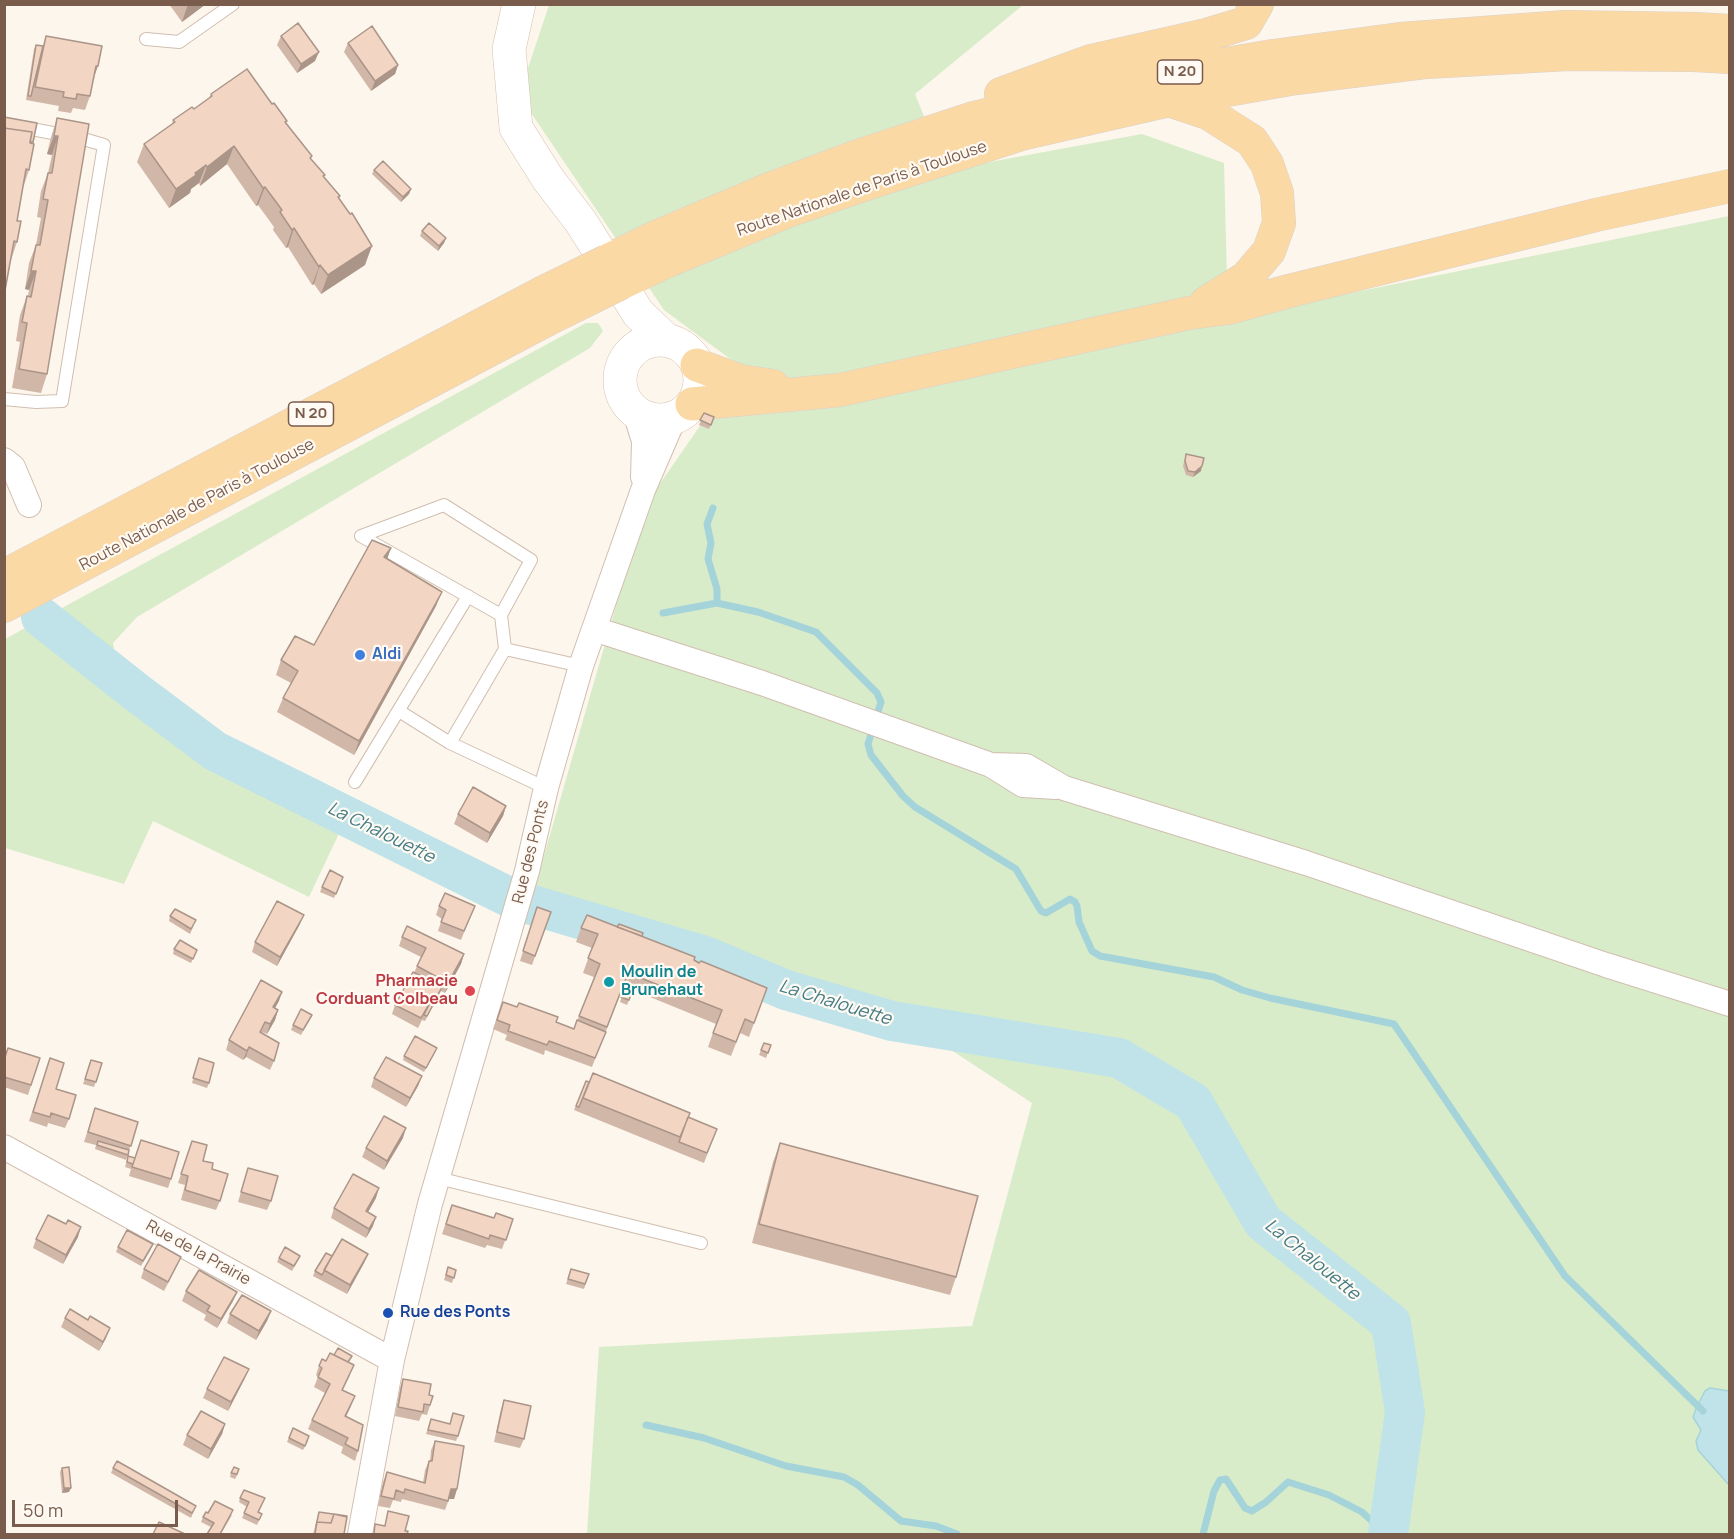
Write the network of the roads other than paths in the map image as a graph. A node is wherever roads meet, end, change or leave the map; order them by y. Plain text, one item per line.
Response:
1 (233, 4) edge
2 (519, 4) edge
3 (1257, 4) edge
4 (1730, 31) edge
5 (146, 39) dead end
6 (1730, 57) edge
7 (1170, 100) junction
8 (974, 118) junction
9 (4, 124) edge
10 (1730, 186) edge
11 (659, 250) junction
12 (547, 305) junction
13 (638, 313) junction
14 (1189, 313) junction
15 (666, 340) junction
16 (633, 350) junction
17 (697, 365) junction
18 (807, 392) junction
19 (4, 399) edge
20 (634, 409) junction
21 (683, 410) junction
22 (4, 460) edge
23 (643, 490) junction
24 (29, 505) dead end
25 (4, 576) edge
26 (468, 596) junction
27 (4, 606) edge
28 (501, 615) junction
29 (594, 629) junction
30 (505, 649) junction
31 (581, 666) junction
32 (399, 711) junction
33 (450, 743) junction
34 (356, 783) dead end
35 (546, 788) junction
36 (1730, 1004) edge
37 (4, 1147) edge
38 (438, 1178) junction
39 (701, 1244) dead end
40 (392, 1359) junction
41 (360, 1534) edge

1 - 5 lane
2 - 13 main road
3 - 8 main road
4 - 8 main road, Route Nationale de Paris à Toulouse / N 20
6 - 7 main road, Route Nationale de Paris à Toulouse / N 20
7 - 11 main road, Route Nationale de Paris à Toulouse / N 20
7 - 14 main road
8 - 11 main road, Route Nationale de Paris à Toulouse / N 20
9 - 19 lane
10 - 14 main road
11 - 12 main road, Route Nationale de Paris à Toulouse / N 20, bridge
12 - 25 main road, Route Nationale de Paris à Toulouse / N 20
12 - 27 main road, Route Nationale de Paris à Toulouse / N 20
13 - 15 main road
13 - 16 main road
14 - 18 main road
15 - 16 main road
15 - 17 main road
16 - 20 main road
17 - 18 main road
17 - 21 main road
18 - 21 main road
20 - 21 main road
20 - 23 street, Rue des Ponts
21 - 23 street, Rue des Ponts
22 - 24 street
23 - 29 street, Rue des Ponts
26 - 28 lane
26 - 28 lane
26 - 32 lane
28 - 30 lane
29 - 31 street, Rue des Ponts
29 - 36 street
30 - 31 lane
30 - 33 lane
31 - 35 street, Rue des Ponts
32 - 33 lane
32 - 34 lane
33 - 35 lane
35 - 38 street, Rue des Ponts
37 - 40 street, Rue de la Prairie
38 - 39 lane
38 - 40 street, Rue des Ponts
40 - 41 street, Rue des Ponts

